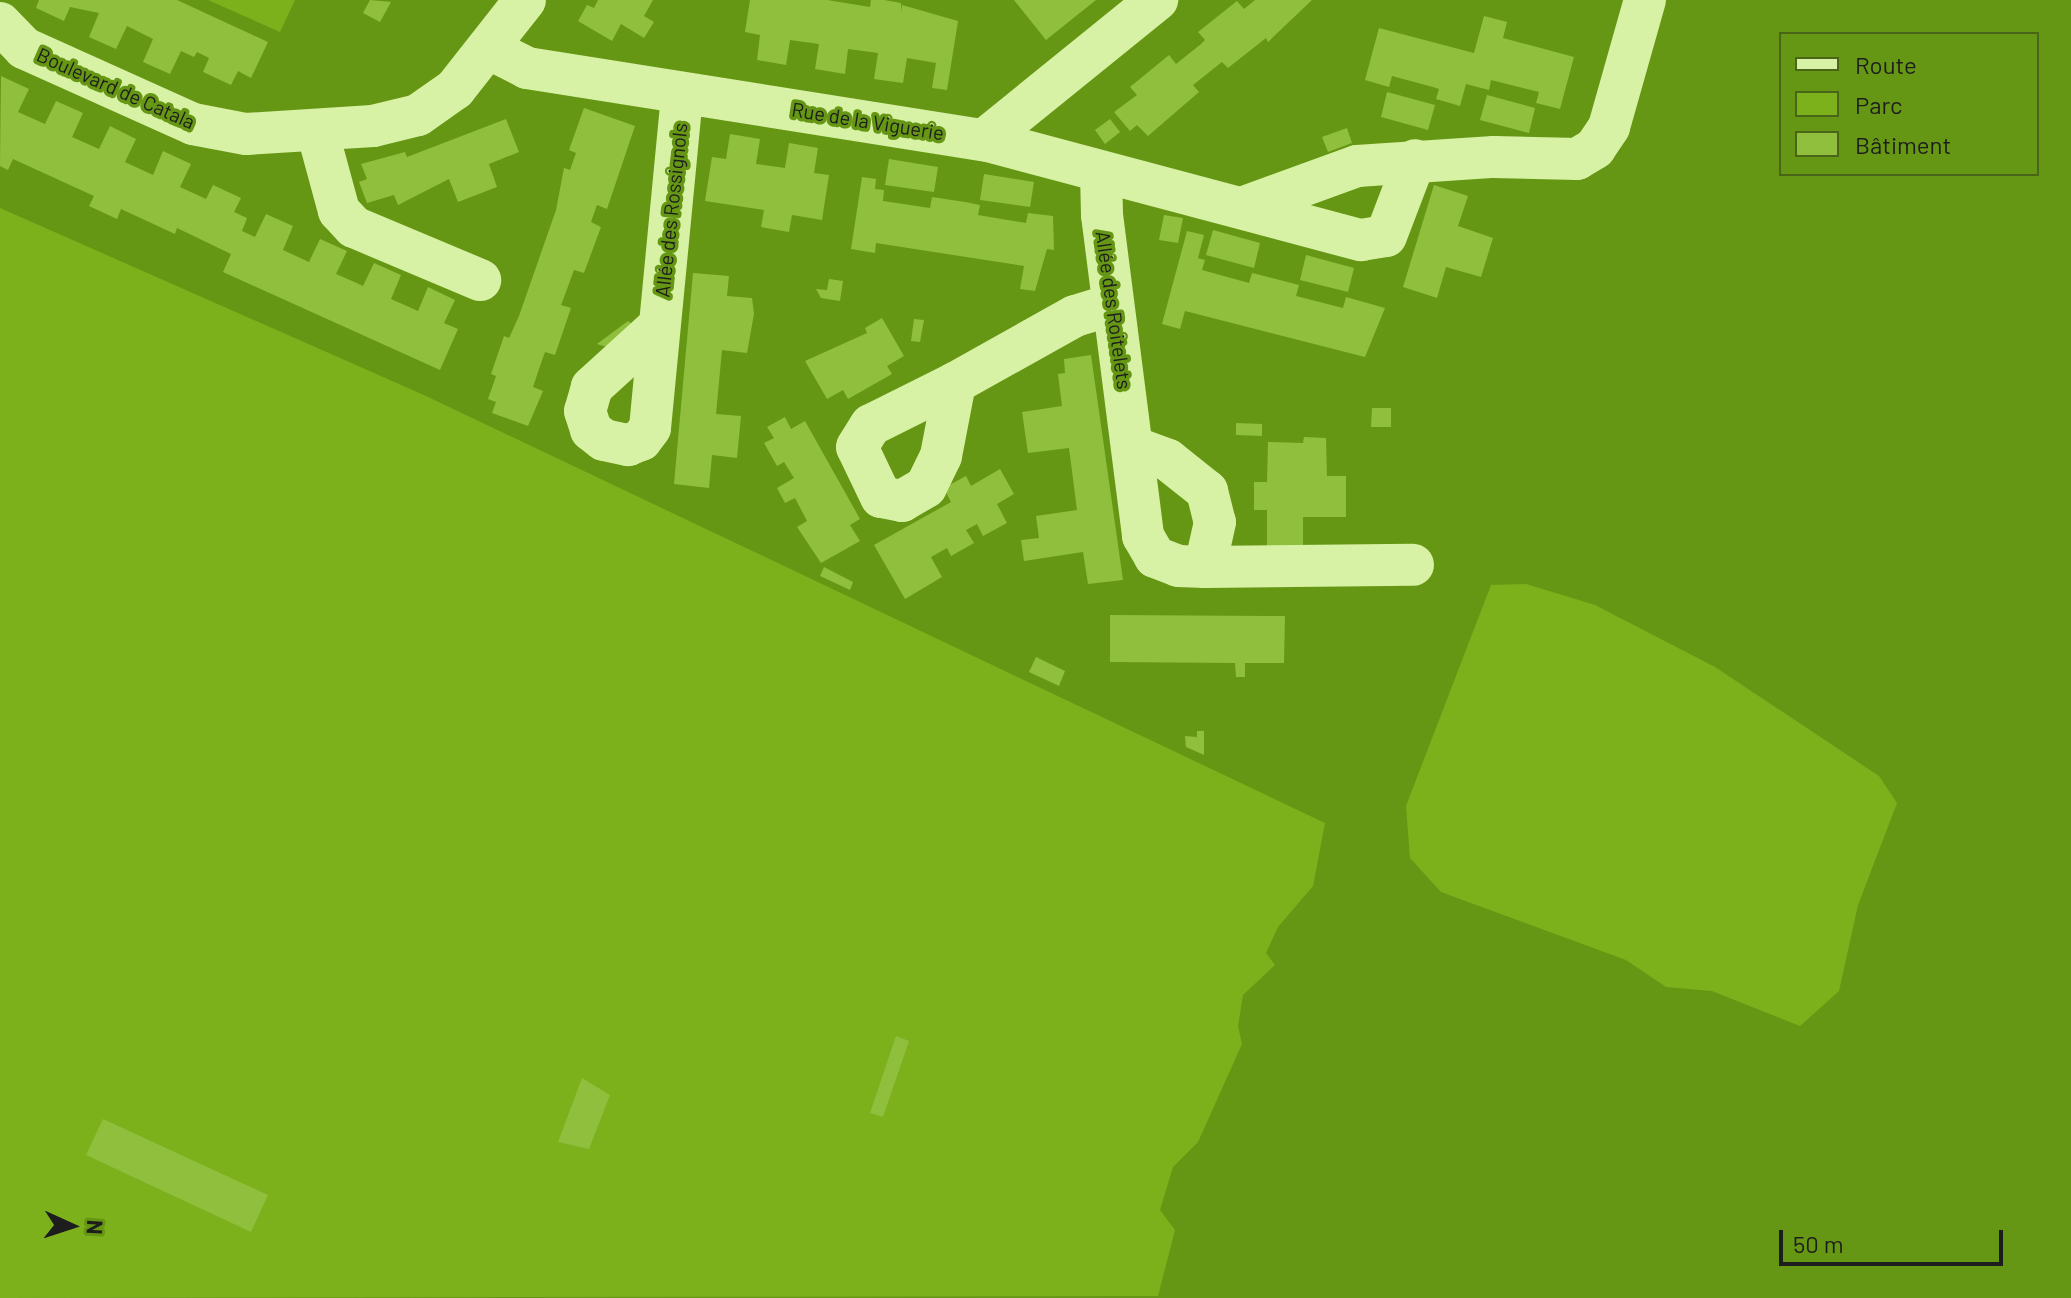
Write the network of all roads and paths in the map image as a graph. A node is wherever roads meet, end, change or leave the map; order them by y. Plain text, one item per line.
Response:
1 (525, 0) edge
2 (1157, 0) edge
3 (1645, 0) edge
4 (8, 36) edge
5 (488, 48) junction
6 (682, 94) junction
7 (317, 130) junction
8 (984, 140) junction
9 (1415, 160) junction
10 (1101, 173) junction
11 (1247, 206) junction
12 (480, 280) dead end
13 (1112, 305) junction
14 (659, 326) dead end
15 (955, 383) dead end
16 (1133, 447) junction
17 (1413, 565) dead end
18 (1205, 567) junction

1 - 5 street, Boulevard de Catala
2 - 8 street
3 - 9 street
4 - 7 street, Boulevard de Catala
5 - 6 street, Rue de la Viguerie
5 - 7 street, Boulevard de Catala
6 - 8 street, Rue de la Viguerie
6 - 14 street, Allée des Rossignols
7 - 12 street
8 - 10 street, Rue de la Viguerie
9 - 11 street
9 - 11 street, Rue de la Viguerie
10 - 11 street, Rue de la Viguerie
10 - 13 street, Allée des Roitelets
13 - 15 street
13 - 16 street, Allée des Roitelets
16 - 18 street
16 - 18 street, Allée des Roitelets
17 - 18 street, Allée des Roitelets

